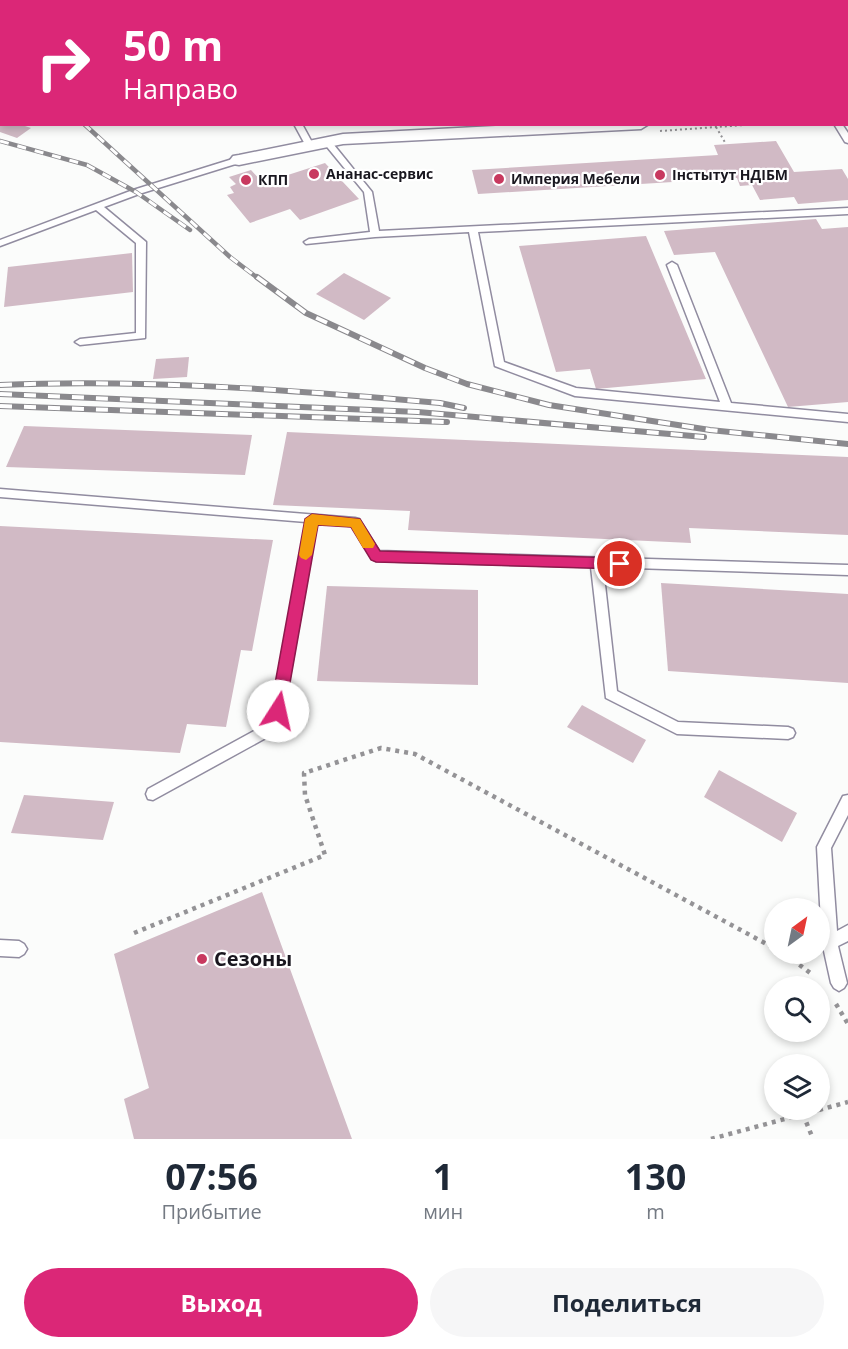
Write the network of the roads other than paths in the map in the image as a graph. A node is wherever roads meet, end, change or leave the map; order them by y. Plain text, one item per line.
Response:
1 (299, 126) edge
2 (591, 126) edge
3 (839, 126) edge
4 (848, 140) edge
5 (327, 142) junction
6 (310, 146) junction
7 (239, 160) joint
8 (97, 206) junction
9 (848, 211) edge
10 (472, 230) junction
11 (375, 234) junction
12 (309, 242) dead end
13 (0, 243) edge
14 (672, 265) dead end
15 (80, 342) dead end
16 (727, 406) junction
17 (848, 418) edge
18 (0, 493) edge
19 (312, 519) junction
20 (597, 563) junction
21 (848, 570) edge
22 (788, 733) dead end
23 (153, 794) dead end
24 (848, 801) edge
25 (827, 898) edge
26 (848, 933) edge
27 (830, 942) joint
28 (0, 948) edge
29 (19, 949) dead end
30 (839, 983) dead end

1 - 6 lane
2 - 5 street
3 - 4 lane
5 - 6 street
5 - 11 lane
6 - 7 street
7 - 8 lane
8 - 13 lane
8 - 15 lane
9 - 10 lane
10 - 11 lane
10 - 16 lane
11 - 12 lane
14 - 16 lane
16 - 17 lane
18 - 19 lane
19 - 20 lane
19 - 23 lane
20 - 21 lane
20 - 22 lane
24 - 25 lane
26 - 27 lane
27 - 30 lane
28 - 29 lane

